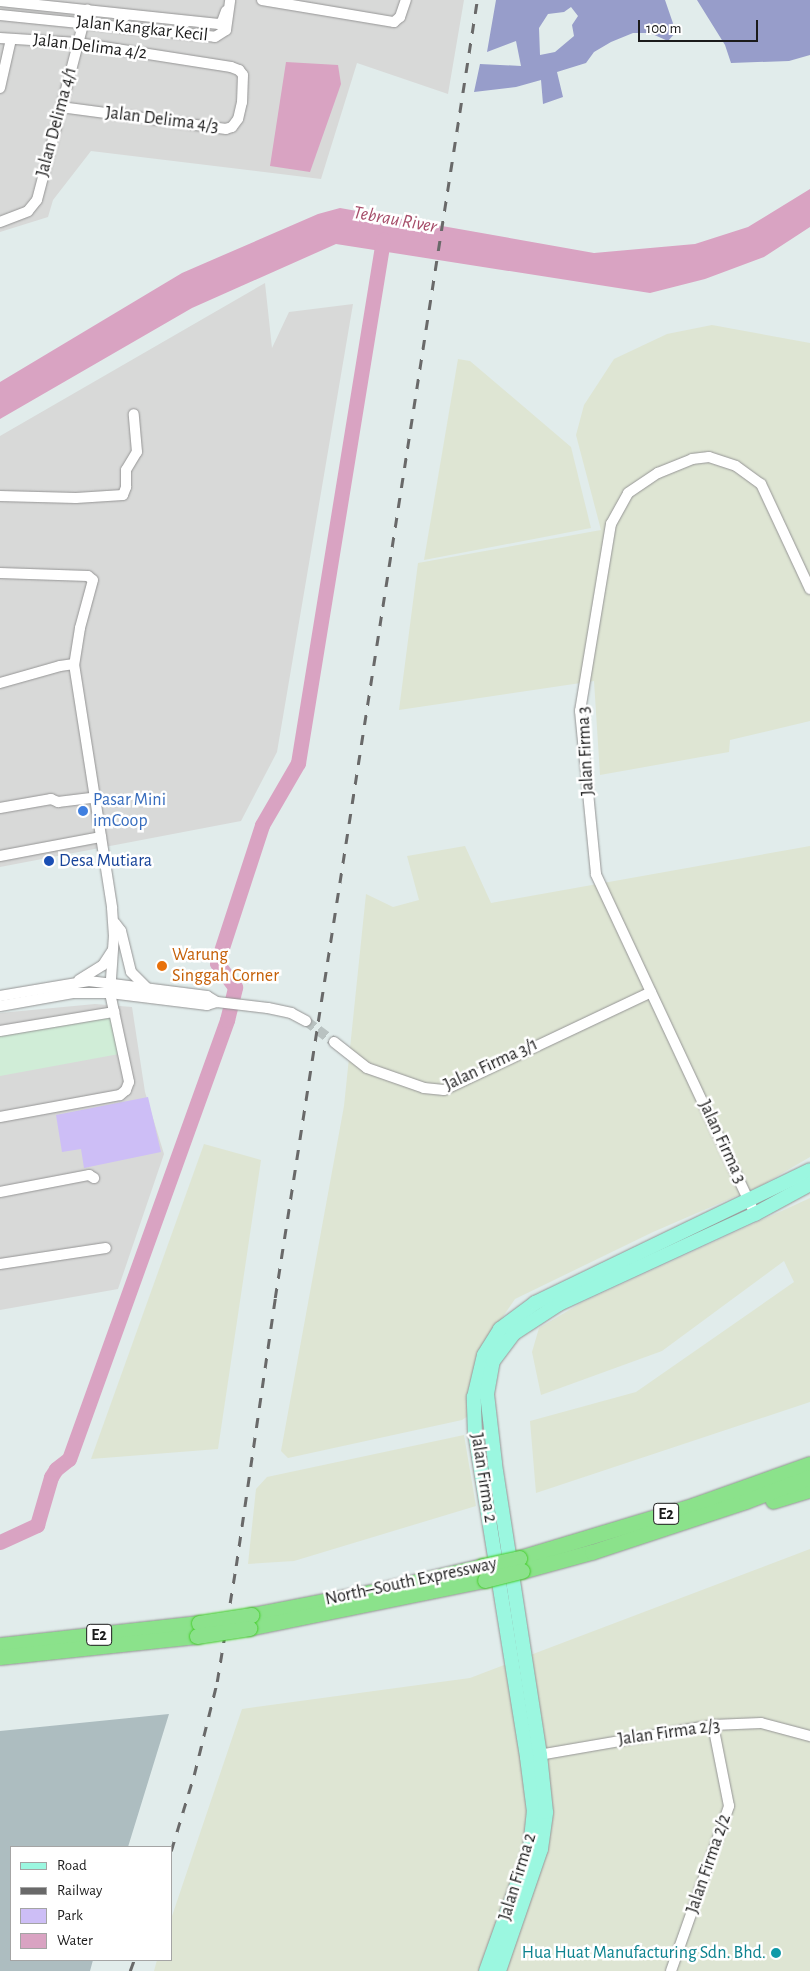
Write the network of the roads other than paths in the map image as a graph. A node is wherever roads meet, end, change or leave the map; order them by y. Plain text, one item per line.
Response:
1 (262, 0) edge
2 (406, 0) edge
3 (0, 1) edge
4 (229, 3) edge
5 (87, 9) junction
6 (0, 15) edge
7 (83, 23) junction
8 (0, 38) edge
9 (12, 39) junction
10 (78, 43) junction
11 (239, 70) joint
12 (0, 88) edge
13 (62, 107) junction
14 (0, 222) edge
15 (134, 414) dead end
16 (0, 496) edge
17 (0, 573) edge
18 (810, 589) edge
19 (74, 664) junction
20 (0, 683) edge
21 (93, 798) junction
22 (0, 808) edge
23 (100, 837) junction
24 (0, 856) edge
25 (113, 920) junction
26 (113, 949) junction
27 (76, 982) junction
28 (110, 988) junction
29 (147, 988) junction
30 (650, 992) junction
31 (0, 996) edge
32 (217, 1002) junction
33 (0, 1006) edge
34 (114, 1012) junction
35 (306, 1021) tunnel mouth
36 (0, 1032) edge
37 (334, 1042) tunnel mouth
38 (0, 1117) edge
39 (810, 1170) edge
40 (94, 1178) dead end
41 (810, 1184) edge
42 (0, 1192) edge
43 (749, 1200) junction
44 (756, 1214) junction
45 (106, 1248) dead end
46 (0, 1264) edge
47 (810, 1464) edge
48 (810, 1478) edge
49 (810, 1490) edge
50 (660, 1529) junction
51 (521, 1565) junction
52 (198, 1629) junction
53 (0, 1645) edge
54 (0, 1657) edge
55 (713, 1725) junction
56 (810, 1736) edge
57 (534, 1756) junction
58 (486, 1971) edge
59 (498, 1971) edge
60 (670, 1971) edge

1 - 2 street
3 - 5 street, Jalan Kangkar Kecil
4 - 5 street, Jalan Kangkar Kecil
4 - 7 street, Jalan Kangkar Kecil
5 - 7 street, Jalan Delima 4/1
6 - 7 street, Jalan Kangkar Kecil
7 - 10 street, Jalan Delima 4/1
8 - 9 street, Jalan Delima 4/2
9 - 10 street, Jalan Delima 4/2
9 - 12 street
10 - 11 street, Jalan Delima 4/2
10 - 13 street, Jalan Delima 4/1
11 - 13 street, Jalan Delima 4/3
13 - 14 street, Jalan Delima 4/1
15 - 16 street
17 - 19 street
18 - 30 street, Jalan Firma 3
19 - 20 street
19 - 21 street
21 - 22 street
21 - 23 street
23 - 24 street
23 - 25 street
25 - 26 street
25 - 29 street
26 - 27 street
26 - 28 street
27 - 28 street
27 - 31 street
28 - 29 street
28 - 32 street
28 - 33 street
28 - 34 street
29 - 32 street
30 - 37 street, Jalan Firma 3/1
30 - 43 street, Jalan Firma 3
32 - 35 street
34 - 36 street
34 - 38 street
39 - 43 main road, Jalan Firma 2
40 - 42 street
41 - 44 main road, Jalan Firma 2
43 - 44 street, Jalan Firma 3
43 - 57 main road, Jalan Firma 2
44 - 57 main road, Jalan Firma 2
45 - 46 street
47 - 51 highway, North–South Expressway / E2
48 - 50 highway, North–South Expressway / E2
49 - 50 highway
50 - 51 highway, North–South Expressway / E2
51 - 52 highway, North–South Expressway / E2, bridge
52 - 53 highway, North–South Expressway / E2
52 - 54 highway, North–South Expressway / E2
55 - 56 street, Jalan Firma 2/3
55 - 57 street, Jalan Firma 2/3
55 - 60 street, Jalan Firma 2/2
57 - 58 main road, Jalan Firma 2
57 - 59 main road, Jalan Firma 2

